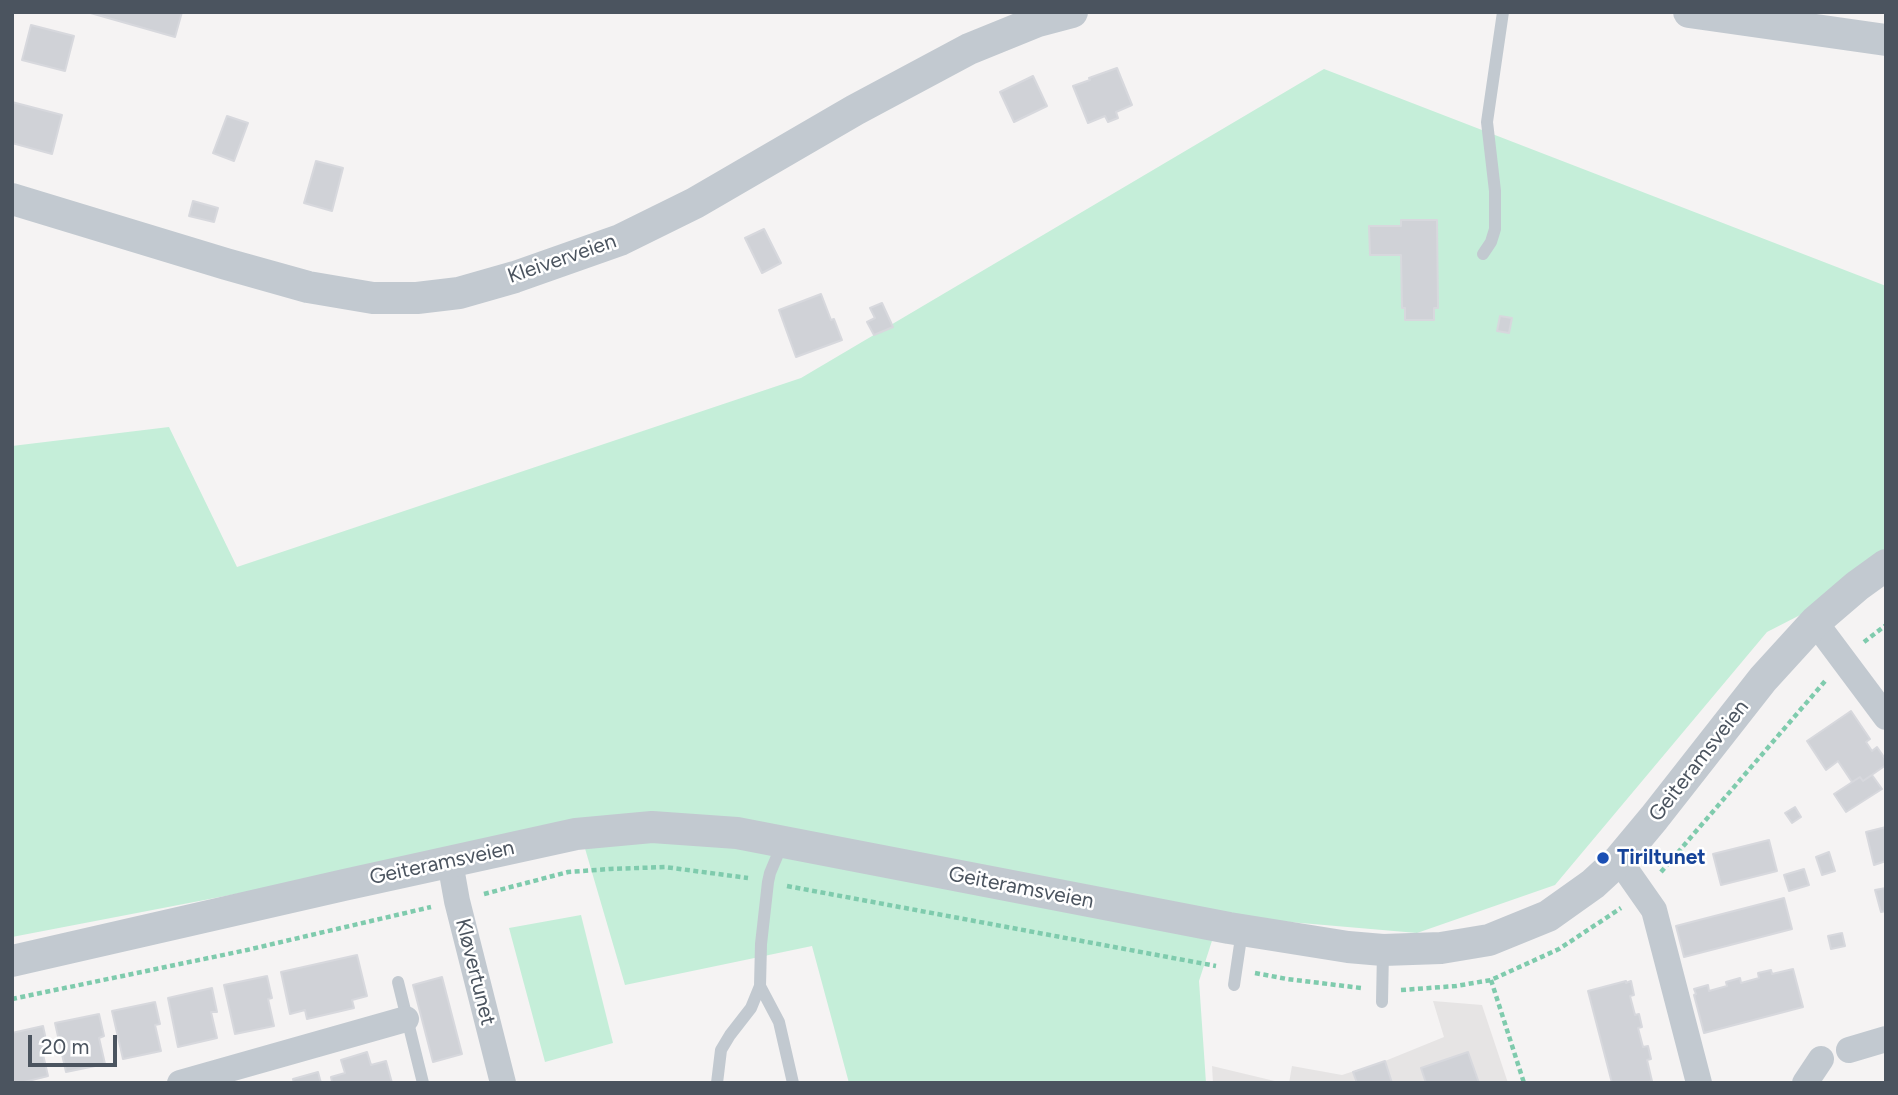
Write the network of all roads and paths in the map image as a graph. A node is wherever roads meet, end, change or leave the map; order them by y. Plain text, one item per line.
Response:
1 (1072, 12) edge
2 (1503, 12) edge
3 (1689, 12) edge
4 (1760, 17) edge
5 (1886, 40) edge
6 (12, 199) edge
7 (1483, 254) dead end
8 (1886, 565) edge
9 (1815, 622) junction
10 (1886, 625) edge
11 (1843, 657) junction
12 (1886, 717) edge
13 (783, 842) junction
14 (1619, 860) junction
15 (450, 862) junction
16 (768, 882) junction
17 (1643, 894) junction
18 (457, 901) junction
19 (1242, 930) junction
20 (1383, 950) junction
21 (12, 961) edge
22 (1236, 970) junction
23 (1492, 980) junction
24 (398, 982) dead end
25 (1234, 985) dead end
26 (760, 986) junction
27 (1382, 996) junction
28 (12, 999) edge
29 (406, 1019) junction
30 (1886, 1039) edge
31 (1849, 1050) dead end
32 (1821, 1059) dead end
33 (502, 1082) edge
34 (180, 1083) edge
35 (424, 1083) edge
36 (717, 1083) edge
37 (793, 1083) edge
38 (1524, 1083) edge
39 (1699, 1083) edge
40 (1805, 1083) edge

1 - 6 street, Kleiverveien
2 - 7 lane
3 - 4 street
4 - 5 street
8 - 9 street, Geiteramsveien
9 - 11 street
9 - 14 street, Geiteramsveien
10 - 11 path
11 - 12 street
11 - 17 path
13 - 15 street, Geiteramsveien
13 - 16 lane
13 - 19 street, Geiteramsveien
14 - 17 street
14 - 20 street, Geiteramsveien
15 - 18 street, Kløvertunet
15 - 21 street, Geiteramsveien
16 - 18 path
16 - 22 path
16 - 26 lane
17 - 23 path
17 - 39 street
18 - 28 path
18 - 33 street, Kløvertunet
19 - 20 street, Geiteramsveien
19 - 22 lane
20 - 27 lane
22 - 25 lane
22 - 27 path
23 - 27 path
23 - 38 path
24 - 29 lane
26 - 36 lane
26 - 37 lane
29 - 34 street
29 - 35 lane
30 - 31 street
32 - 40 street

